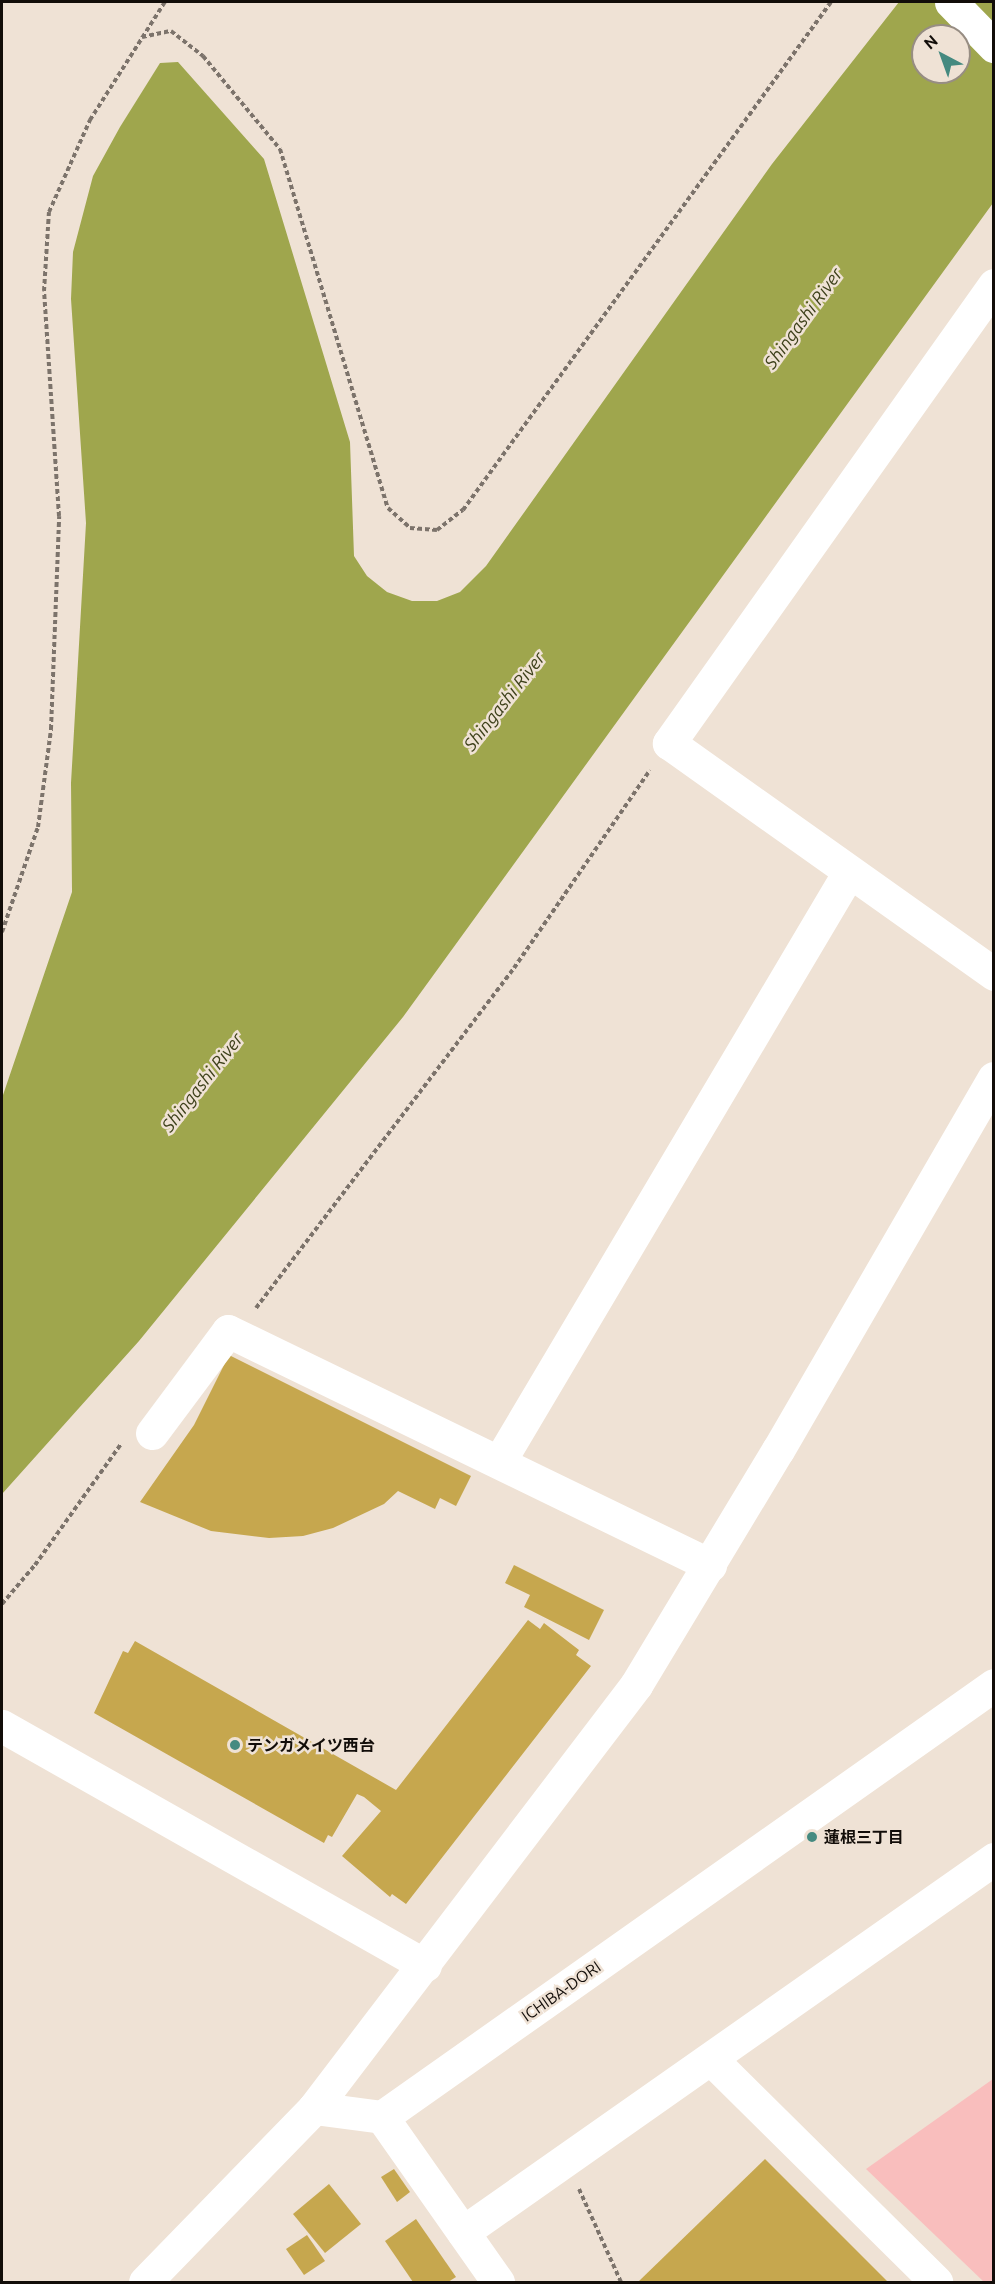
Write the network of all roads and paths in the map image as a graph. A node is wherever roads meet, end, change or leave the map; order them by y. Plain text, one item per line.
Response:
1 (165, 2) edge
2 (831, 2) edge
3 (951, 2) edge
4 (142, 38) junction
5 (993, 46) edge
6 (993, 285) edge
7 (669, 743) junction
8 (849, 872) junction
9 (2, 932) edge
10 (993, 974) edge
11 (993, 1078) edge
12 (235, 1335) junction
13 (152, 1433) joint
14 (499, 1462) junction
15 (710, 1565) junction
16 (2, 1604) edge
17 (993, 1685) edge
18 (2, 1726) edge
19 (993, 1859) edge
20 (425, 1965) junction
21 (711, 2059) junction
22 (314, 2108) junction
23 (382, 2117) junction
24 (567, 2161) junction
25 (464, 2232) junction
26 (145, 2283) edge
27 (498, 2283) edge
28 (621, 2283) edge
29 (936, 2283) edge

1 - 4 path
2 - 4 path
3 - 5 street
4 - 9 path
6 - 7 street
7 - 8 street
7 - 12 path
8 - 10 street
8 - 14 street
11 - 15 street
12 - 13 street
12 - 14 street
13 - 16 path
14 - 15 street
15 - 20 street
17 - 23 street, ICHIBA-DORI
18 - 20 street
19 - 21 street
20 - 22 street
21 - 24 street
21 - 29 street
22 - 23 street
22 - 26 street
23 - 25 street
24 - 25 street
24 - 28 path
25 - 27 street

